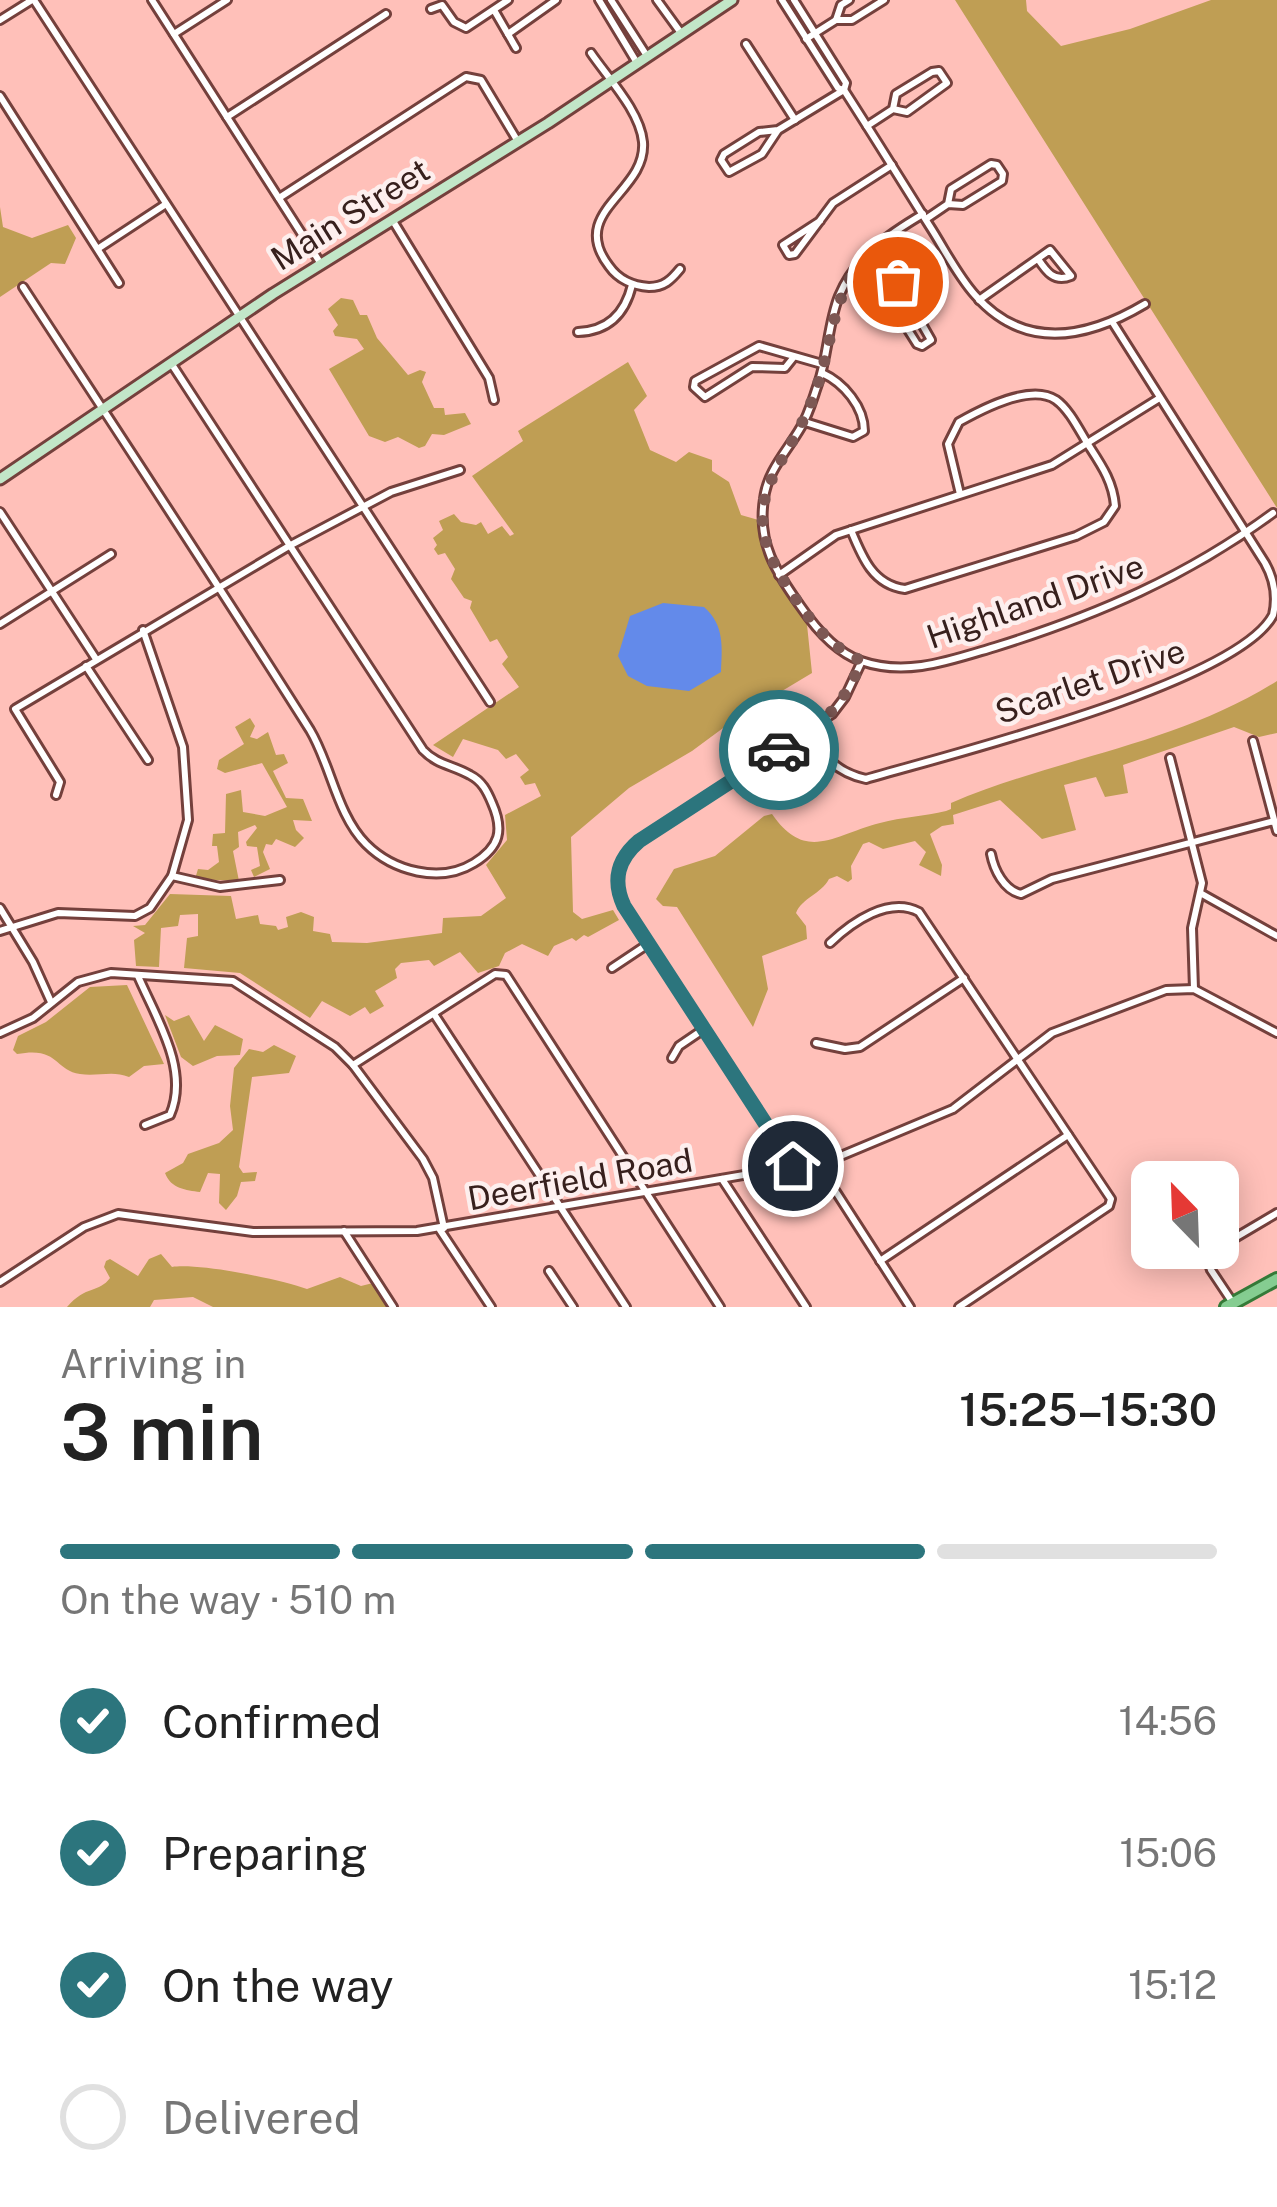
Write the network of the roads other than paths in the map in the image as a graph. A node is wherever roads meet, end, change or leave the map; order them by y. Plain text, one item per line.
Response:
1 (33, 0) edge
2 (152, 0) edge
3 (226, 0) edge
4 (508, 0) edge
5 (556, 0) edge
6 (599, 0) edge
7 (611, 0) edge
8 (657, 0) edge
9 (732, 0) edge
10 (782, 0) edge
11 (794, 0) edge
12 (849, 0) edge
13 (884, 0) edge
14 (431, 9) dead end
15 (494, 10) junction
16 (386, 14) dead end
17 (0, 20) edge
18 (836, 20) junction
19 (815, 33) junction
20 (174, 34) junction
21 (508, 34) junction
22 (681, 34) junction
23 (806, 38) junction
24 (746, 44) dead end
25 (516, 48) dead end
26 (591, 53) dead end
27 (642, 60) junction
28 (610, 81) junction
29 (844, 90) junction
30 (0, 96) edge
31 (893, 109) junction
32 (227, 117) junction
33 (795, 120) junction
34 (867, 126) junction
35 (778, 130) junction
36 (518, 141) junction
37 (892, 165) junction
38 (279, 198) junction
39 (166, 204) junction
40 (948, 204) junction
41 (924, 216) junction
42 (393, 219) junction
43 (820, 220) junction
44 (97, 248) junction
45 (865, 256) junction
46 (1037, 259) junction
47 (321, 264) junction
48 (680, 269) dead end
49 (885, 276) junction
50 (119, 283) dead end
51 (632, 285) junction
52 (23, 287) dead end
53 (979, 300) junction
54 (1145, 304) dead end
55 (239, 316) junction
56 (1113, 323) junction
57 (578, 332) dead end
58 (793, 358) junction
59 (171, 362) junction
60 (822, 369) junction
61 (1159, 398) junction
62 (494, 400) dead end
63 (103, 409) junction
64 (804, 422) junction
65 (1087, 442) junction
66 (460, 470) dead end
67 (0, 479) edge
68 (960, 494) junction
69 (362, 507) junction
70 (0, 512) edge
71 (1273, 513) dead end
72 (851, 530) junction
73 (1246, 533) junction
74 (289, 546) junction
75 (111, 554) dead end
76 (778, 575) junction
77 (217, 587) junction
78 (52, 590) junction
79 (0, 624) edge
80 (143, 631) junction
81 (96, 659) junction
82 (862, 661) junction
83 (86, 666) junction
84 (490, 702) dead end
85 (808, 731) junction
86 (1253, 741) dead end
87 (1170, 758) dead end
88 (148, 760) dead end
89 (56, 795) dead end
90 (1274, 820) edge
91 (1277, 830) edge
92 (1192, 843) junction
93 (991, 854) dead end
94 (172, 876) junction
95 (280, 880) dead end
96 (1201, 893) junction
97 (0, 908) edge
98 (9, 927) junction
99 (0, 932) edge
100 (1277, 936) edge
101 (830, 943) dead end
102 (649, 944) junction
103 (612, 968) dead end
104 (138, 976) junction
105 (964, 978) junction
106 (1193, 988) junction
107 (50, 1002) junction
108 (433, 1013) junction
109 (704, 1029) junction
110 (0, 1033) edge
111 (1277, 1033) edge
112 (816, 1043) dead end
113 (673, 1058) dead end
114 (1018, 1058) junction
115 (353, 1065) junction
116 (145, 1125) dead end
117 (1068, 1135) junction
118 (817, 1163) junction
119 (793, 1166) junction
120 (722, 1178) junction
121 (645, 1190) junction
122 (556, 1204) junction
123 (1277, 1213) edge
124 (442, 1228) junction
125 (344, 1231) junction
126 (880, 1261) junction
127 (549, 1270) dead end
128 (1277, 1279) edge
129 (0, 1282) edge
130 (1229, 1305) edge
131 (393, 1307) edge
132 (490, 1307) edge
133 (573, 1307) edge
134 (626, 1307) edge
135 (720, 1307) edge
136 (806, 1307) edge
137 (910, 1307) edge
138 (959, 1307) edge

1 - 17 street
1 - 39 street
2 - 20 street
3 - 20 street
4 - 15 street
5 - 21 street
6 - 27 street
7 - 27 street
8 - 22 street
9 - 22 main road, Main Street
10 - 23 street
11 - 19 street
12 - 18 street
13 - 18 street
14 - 15 street
15 - 21 street
16 - 32 street
18 - 19 street
19 - 23 street
19 - 29 street
20 - 32 street
21 - 25 street
22 - 27 main road, Main Street
23 - 29 street
24 - 33 street
26 - 28 street
27 - 28 main road, Main Street
28 - 36 main road, Main Street
28 - 51 street
29 - 33 street
29 - 34 street
30 - 44 street
31 - 31 street
31 - 34 street
32 - 38 street
33 - 35 street
34 - 37 street
35 - 35 street
36 - 38 street
36 - 42 main road, Main Street
37 - 41 street
37 - 43 street
38 - 47 street
39 - 44 street
39 - 55 street
40 - 40 street
40 - 41 street
41 - 45 street
41 - 53 street
42 - 47 main road, Main Street
42 - 62 street
43 - 43 street
44 - 50 street
45 - 49 street
45 - 60 street
46 - 46 street
46 - 53 street
47 - 55 main road, Main Street
48 - 51 street
49 - 49 street
51 - 57 street
52 - 63 street
53 - 56 street
54 - 56 street
55 - 59 main road, Main Street
55 - 69 street
56 - 61 street, Scarlet Drive
58 - 58 street
58 - 60 street
59 - 63 main road, Main Street
59 - 74 street
60 - 64 street
60 - 64 street
61 - 65 street
61 - 73 street, Scarlet Drive
63 - 67 main road, Main Street
63 - 77 street
64 - 76 street
65 - 68 street
65 - 68 street
65 - 72 street
66 - 69 street
68 - 72 street
69 - 74 street
69 - 84 street
70 - 78 street
71 - 73 street, Highland Drive
72 - 76 street
73 - 82 street, Highland Drive
73 - 85 street, Scarlet Drive
74 - 77 street
74 - 77 street
75 - 78 street
76 - 82 street
77 - 80 street
78 - 79 street
78 - 81 street
80 - 81 street
80 - 94 street
81 - 83 street
82 - 85 street
83 - 88 street
83 - 89 street
85 - 102 street
86 - 90 street
87 - 92 street
90 - 91 street
90 - 92 street
92 - 93 street
92 - 96 street
94 - 95 street
94 - 98 street
96 - 100 street
96 - 106 street
97 - 98 street
98 - 99 street
98 - 107 street
101 - 105 street
102 - 103 street
102 - 109 street
104 - 107 street
104 - 115 street
104 - 116 street
105 - 112 street
105 - 114 street
106 - 111 street
106 - 114 street, Deerfield Road
107 - 110 street
108 - 115 street
108 - 121 street
108 - 122 street
109 - 113 street
109 - 119 street
114 - 117 street
114 - 118 street, Deerfield Road
115 - 124 street
117 - 126 street
117 - 138 street
118 - 119 street, Deerfield Road
118 - 126 street
119 - 120 street, Deerfield Road
120 - 121 street, Deerfield Road
120 - 136 street
121 - 122 street, Deerfield Road
121 - 135 street
122 - 124 street, Deerfield Road
122 - 134 street
123 - 130 street
124 - 125 street, Deerfield Road
124 - 132 street
125 - 129 street, Deerfield Road
125 - 131 street
126 - 137 street
127 - 133 street
128 - 130 main road

